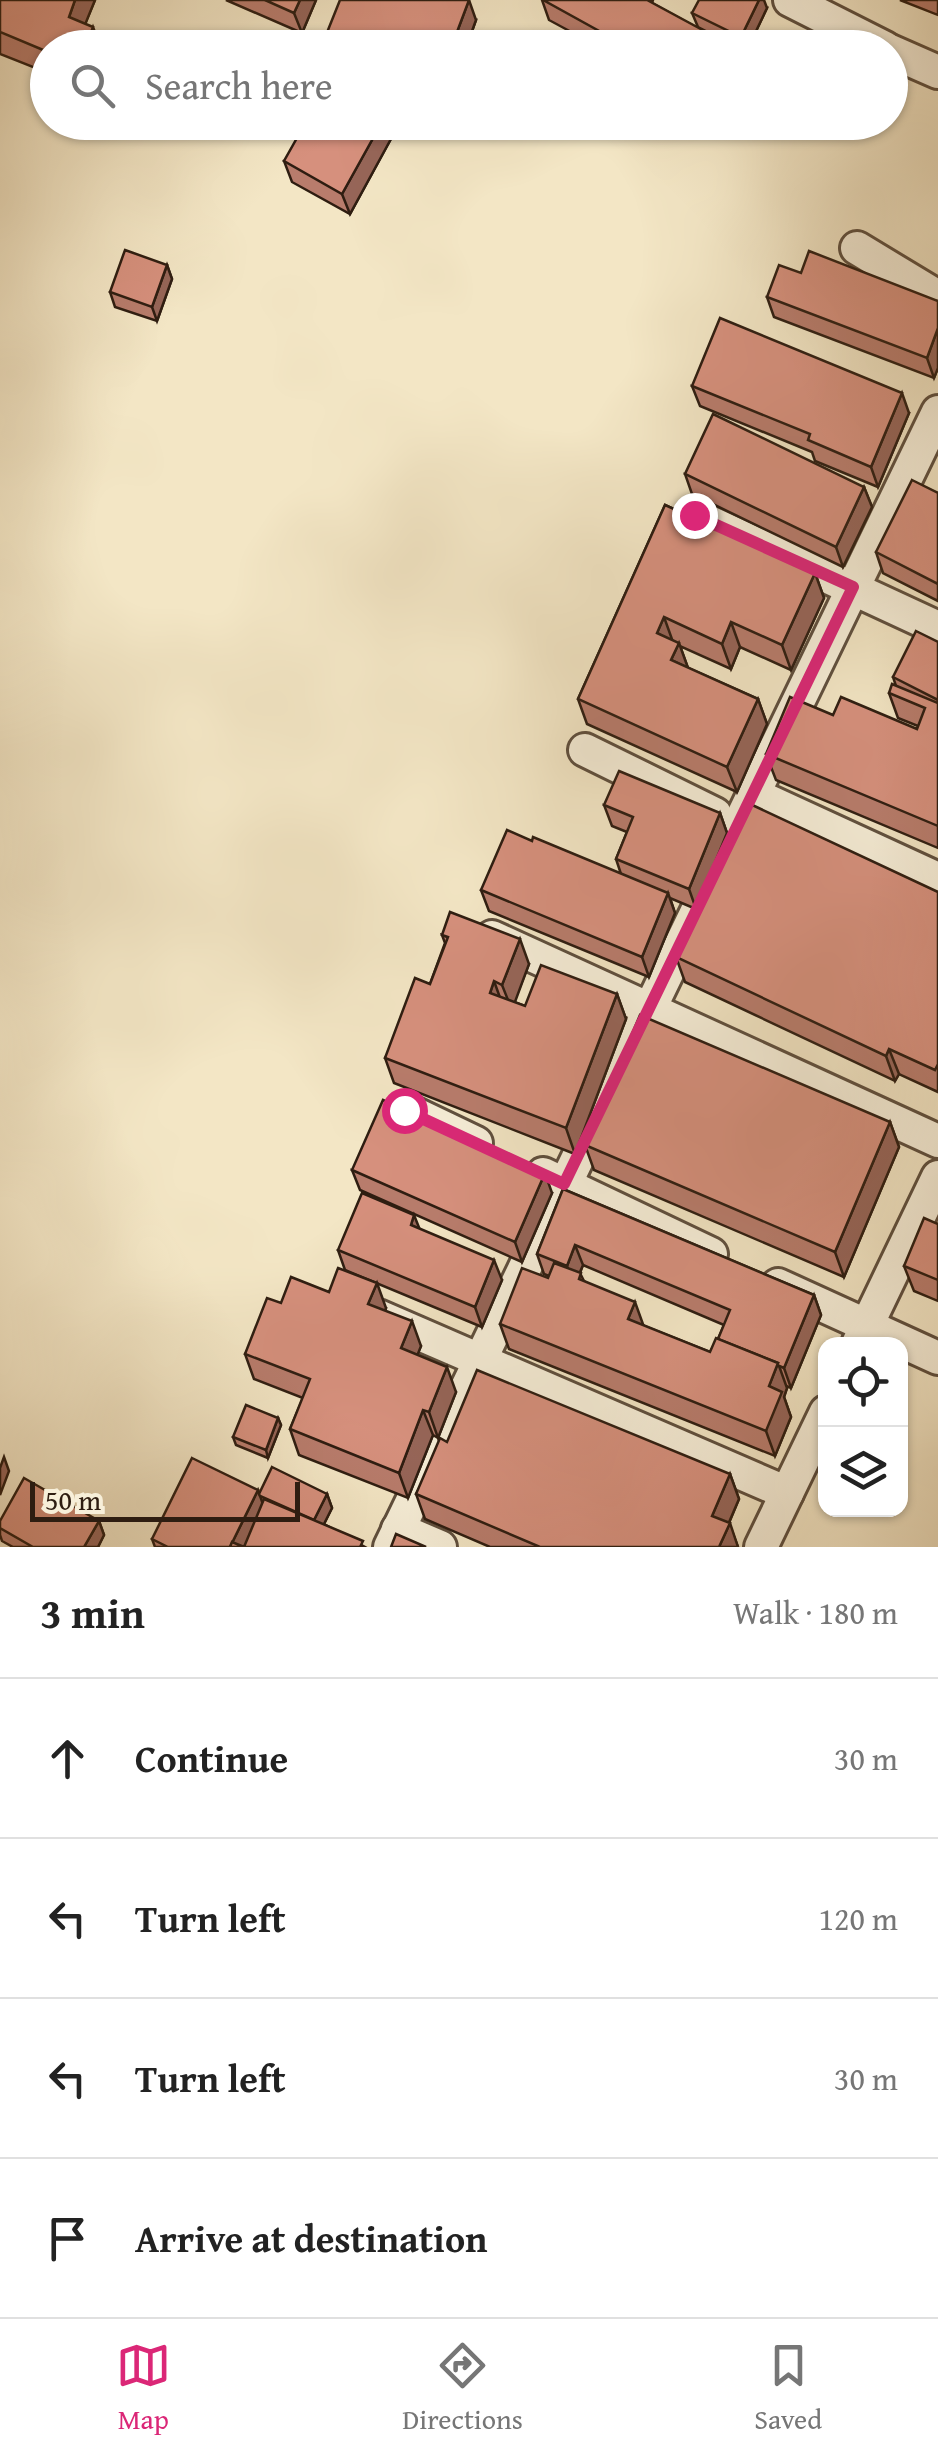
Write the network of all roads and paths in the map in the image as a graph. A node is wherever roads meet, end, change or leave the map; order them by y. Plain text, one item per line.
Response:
1 (790, 0) edge
2 (850, 30) edge
3 (908, 58) edge
4 (938, 72) edge
5 (857, 248) dead end
6 (938, 297) edge
7 (938, 412) edge
8 (694, 515) edge
9 (853, 587) junction
10 (938, 628) edge
11 (585, 750) dead end
12 (753, 794) junction
13 (738, 825) junction
14 (938, 880) edge
15 (492, 936) edge
16 (648, 1008) junction
17 (404, 1110) edge
18 (938, 1141) edge
19 (938, 1177) edge
20 (564, 1184) junction
21 (352, 1304) edge
22 (862, 1336) edge
23 (938, 1358) edge
24 (480, 1360) junction
25 (819, 1427) edge
26 (787, 1493) junction
27 (394, 1538) edge
28 (440, 1547) edge
29 (761, 1547) edge

1 - 2 street
3 - 4 street
5 - 6 street
7 - 9 street
8 - 9 street
9 - 10 street
9 - 12 street
11 - 13 street
12 - 13 street
12 - 14 street
13 - 16 street
15 - 16 street
16 - 18 street
16 - 20 street
17 - 20 street
19 - 22 street
20 - 22 street
20 - 24 street
21 - 24 street
22 - 23 street
24 - 26 street
24 - 27 street
25 - 26 street
26 - 29 street
27 - 28 street

